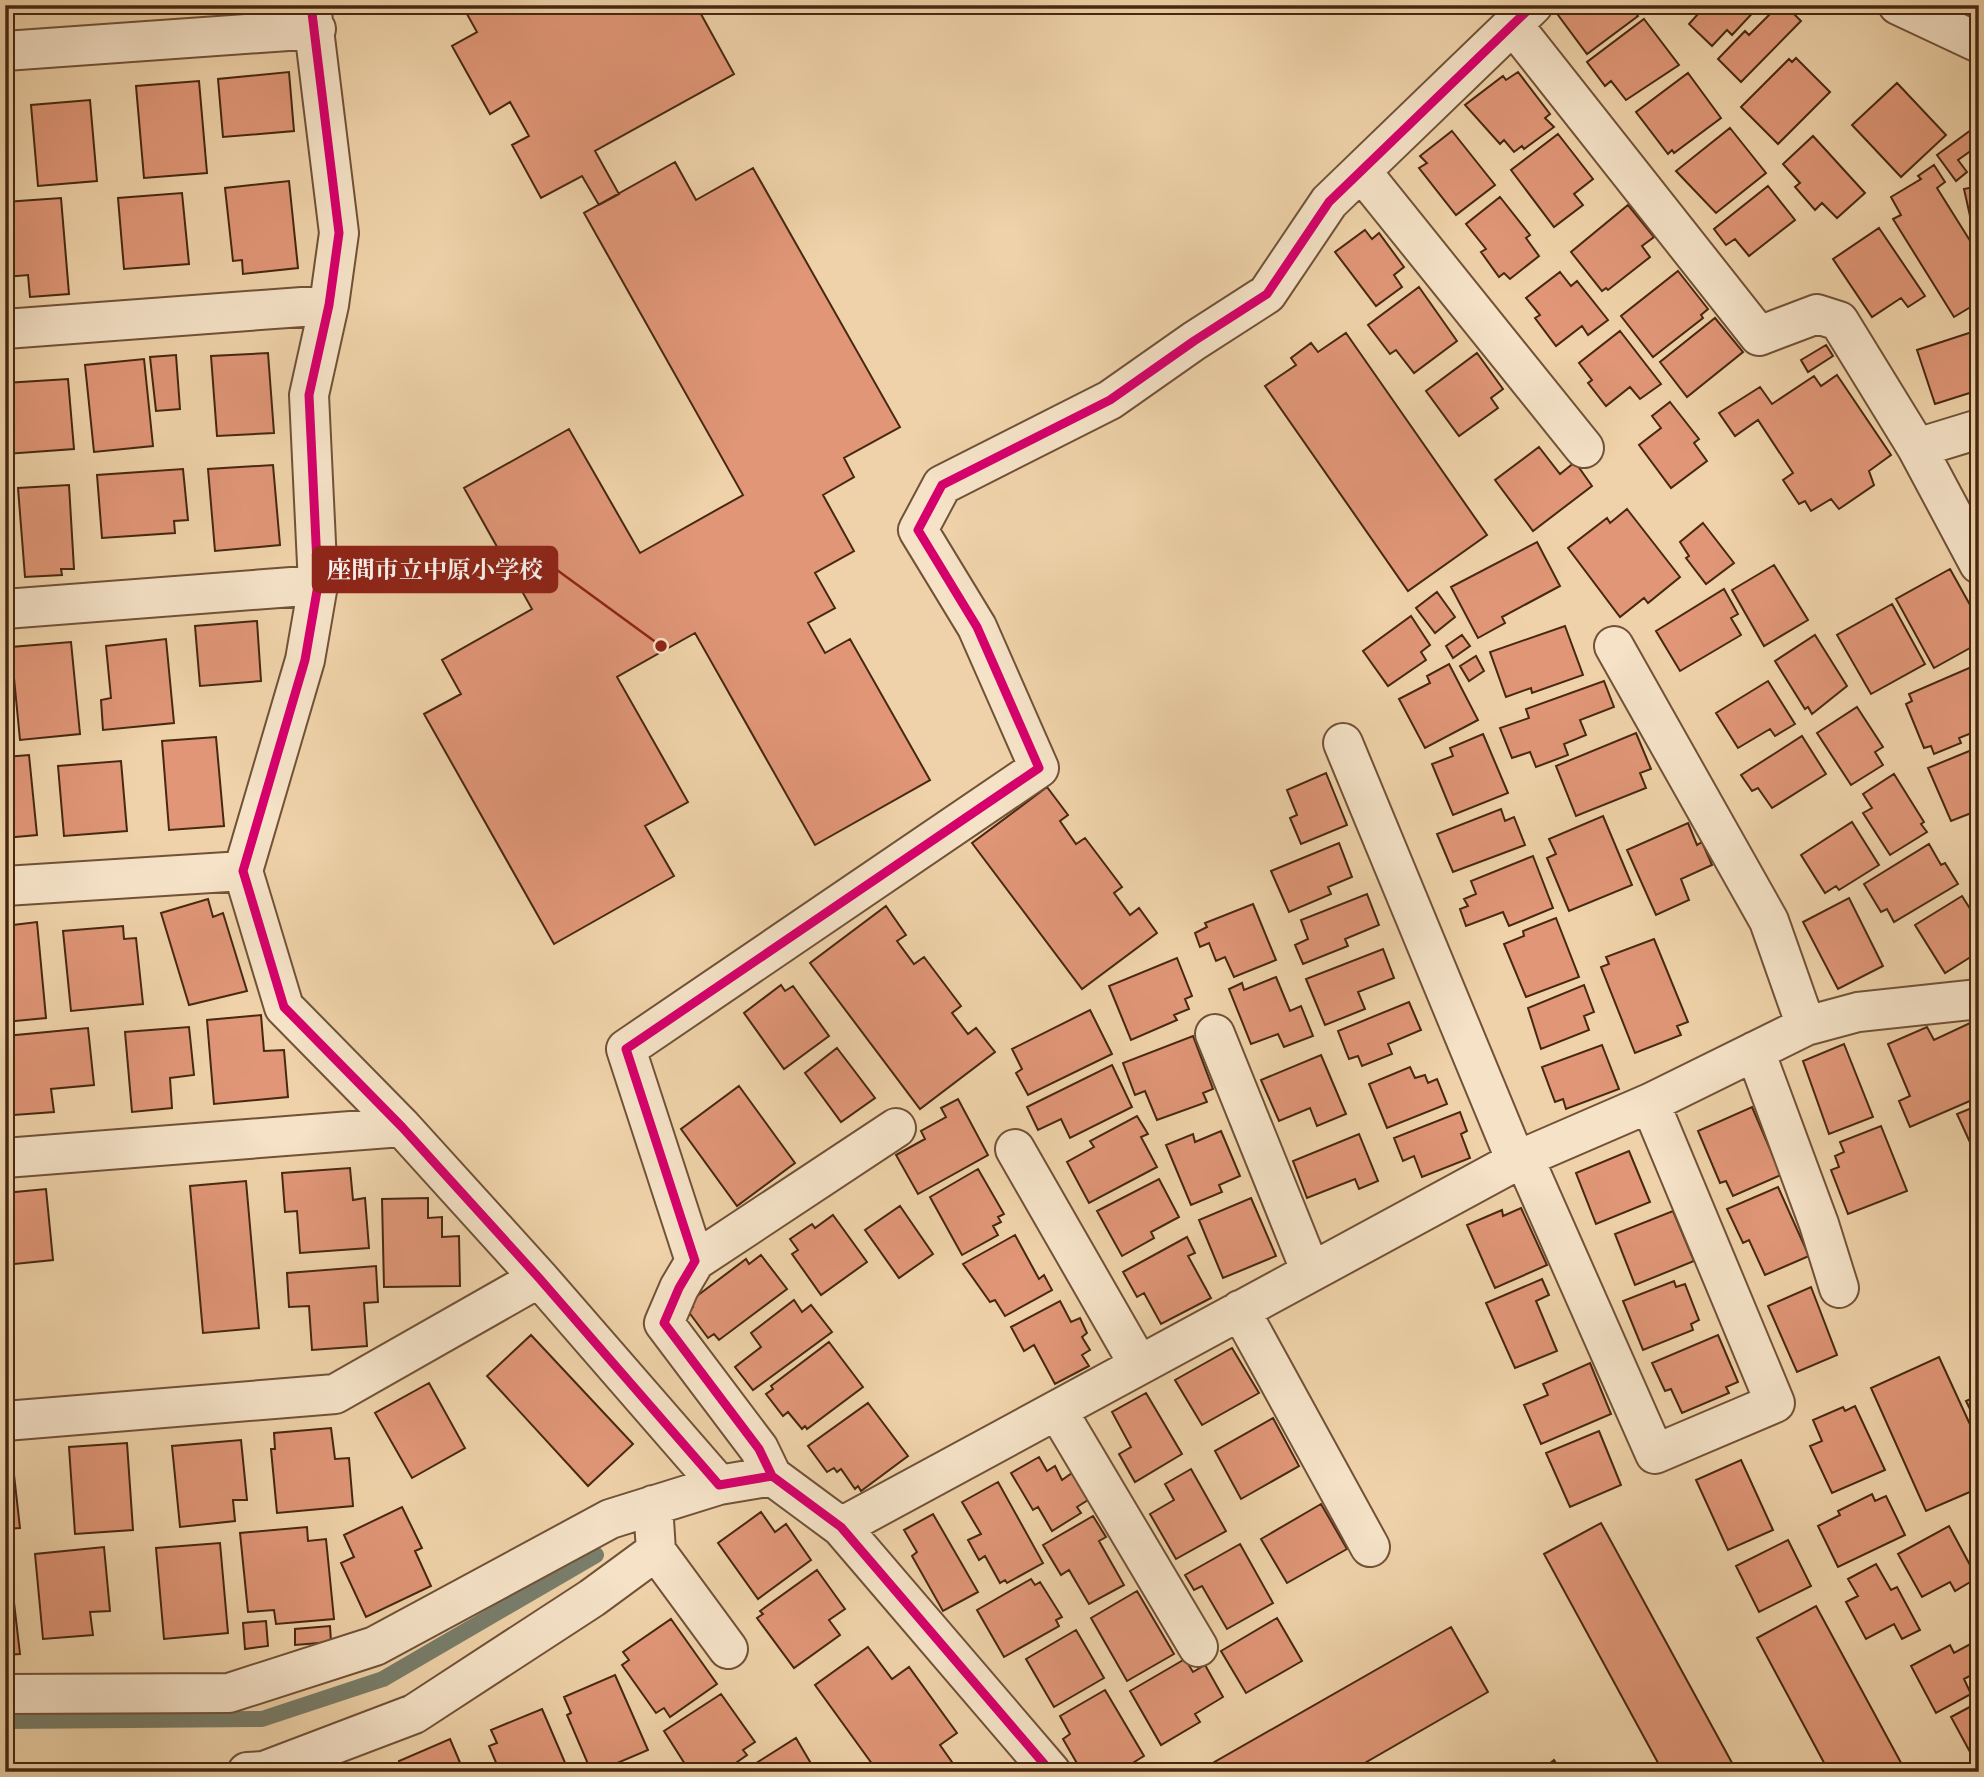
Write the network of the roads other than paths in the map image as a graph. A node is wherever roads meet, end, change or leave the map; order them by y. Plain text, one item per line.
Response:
1 (1898, 5) edge
2 (1524, 16) edge
3 (314, 17) edge
4 (1979, 43) edge
5 (5, 51) edge
6 (1361, 171) junction
7 (329, 305) junction
8 (5, 329) edge
9 (1979, 429) edge
10 (1584, 448) dead end
11 (1917, 448) junction
12 (1979, 564) edge
13 (318, 585) junction
14 (5, 609) edge
15 (1614, 646) dead end
16 (1343, 743) dead end
17 (243, 871) junction
18 (5, 886) edge
19 (1979, 999) edge
20 (1806, 1026) junction
21 (1215, 1034) dead end
22 (1755, 1051) junction
23 (1650, 1103) junction
24 (402, 1128) junction
25 (896, 1128) dead end
26 (1015, 1149) dead end
27 (5, 1158) edge
28 (1520, 1159) junction
29 (695, 1261) junction
30 (1311, 1272) junction
31 (539, 1278) junction
32 (1839, 1288) dead end
33 (1240, 1310) junction
34 (1139, 1366) junction
35 (1057, 1410) junction
36 (5, 1421) edge
37 (772, 1476) junction
38 (719, 1485) junction
39 (653, 1505) junction
40 (841, 1527) junction
41 (1370, 1546) dead end
42 (656, 1551) junction
43 (1198, 1647) dead end
44 (728, 1649) dead end
45 (5, 1694) edge
46 (247, 1772) edge
47 (1051, 1772) edge

1 - 4 street
2 - 6 street
2 - 11 street
3 - 5 street
3 - 7 street
6 - 10 street
6 - 29 street
7 - 8 street
7 - 13 street
9 - 11 street
11 - 12 street
13 - 14 street
13 - 17 street
15 - 20 street
16 - 28 street
17 - 18 street
17 - 24 street
19 - 20 street
20 - 22 street
21 - 30 street
22 - 23 street
22 - 32 street
23 - 28 street
23 - 28 street
24 - 27 street
24 - 31 street
25 - 29 street
26 - 34 street
28 - 30 street
29 - 37 street
30 - 33 street
31 - 36 street
31 - 38 street
33 - 34 street
33 - 41 street
34 - 35 street
35 - 40 street
35 - 43 street
37 - 38 street
37 - 40 street
38 - 39 street
39 - 42 street
39 - 45 street
40 - 47 street
42 - 44 street
42 - 46 street

